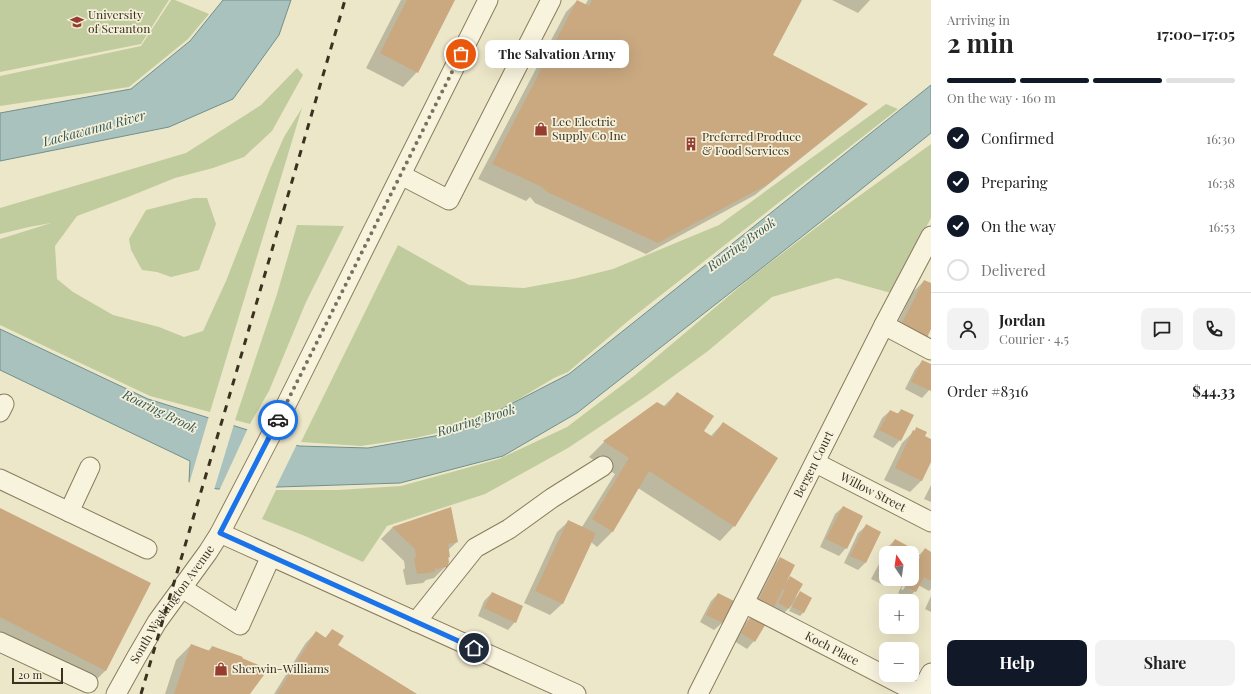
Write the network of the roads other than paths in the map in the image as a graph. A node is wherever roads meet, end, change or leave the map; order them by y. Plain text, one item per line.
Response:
1 (488, 0) edge
2 (551, 0) edge
3 (401, 176) junction
4 (931, 236) edge
5 (884, 325) junction
6 (931, 350) edge
7 (816, 463) junction
8 (603, 466) dead end
9 (90, 467) dead end
10 (0, 479) edge
11 (69, 512) junction
12 (931, 522) edge
13 (220, 533) junction
14 (147, 549) dead end
15 (271, 556) junction
16 (182, 588) junction
17 (744, 603) junction
18 (416, 622) junction
19 (0, 642) edge
20 (931, 673) edge
21 (88, 683) dead end
22 (116, 694) edge
23 (576, 694) edge
24 (698, 694) edge
25 (920, 694) edge

1 - 3 street, South Washington Avenue
2 - 3 street
3 - 13 street, South Washington Avenue
4 - 5 street, Bergen Court
5 - 6 street
5 - 7 street, Bergen Court
7 - 12 street, Willow Street
7 - 17 street, Bergen Court
8 - 18 street
9 - 11 street
10 - 11 street
11 - 14 street
13 - 15 street
13 - 16 street, South Washington Avenue
15 - 16 street
15 - 18 street
16 - 22 street, South Washington Avenue
17 - 24 street, Bergen Court
17 - 25 street, Koch Place
18 - 23 street
19 - 21 street
20 - 25 street

